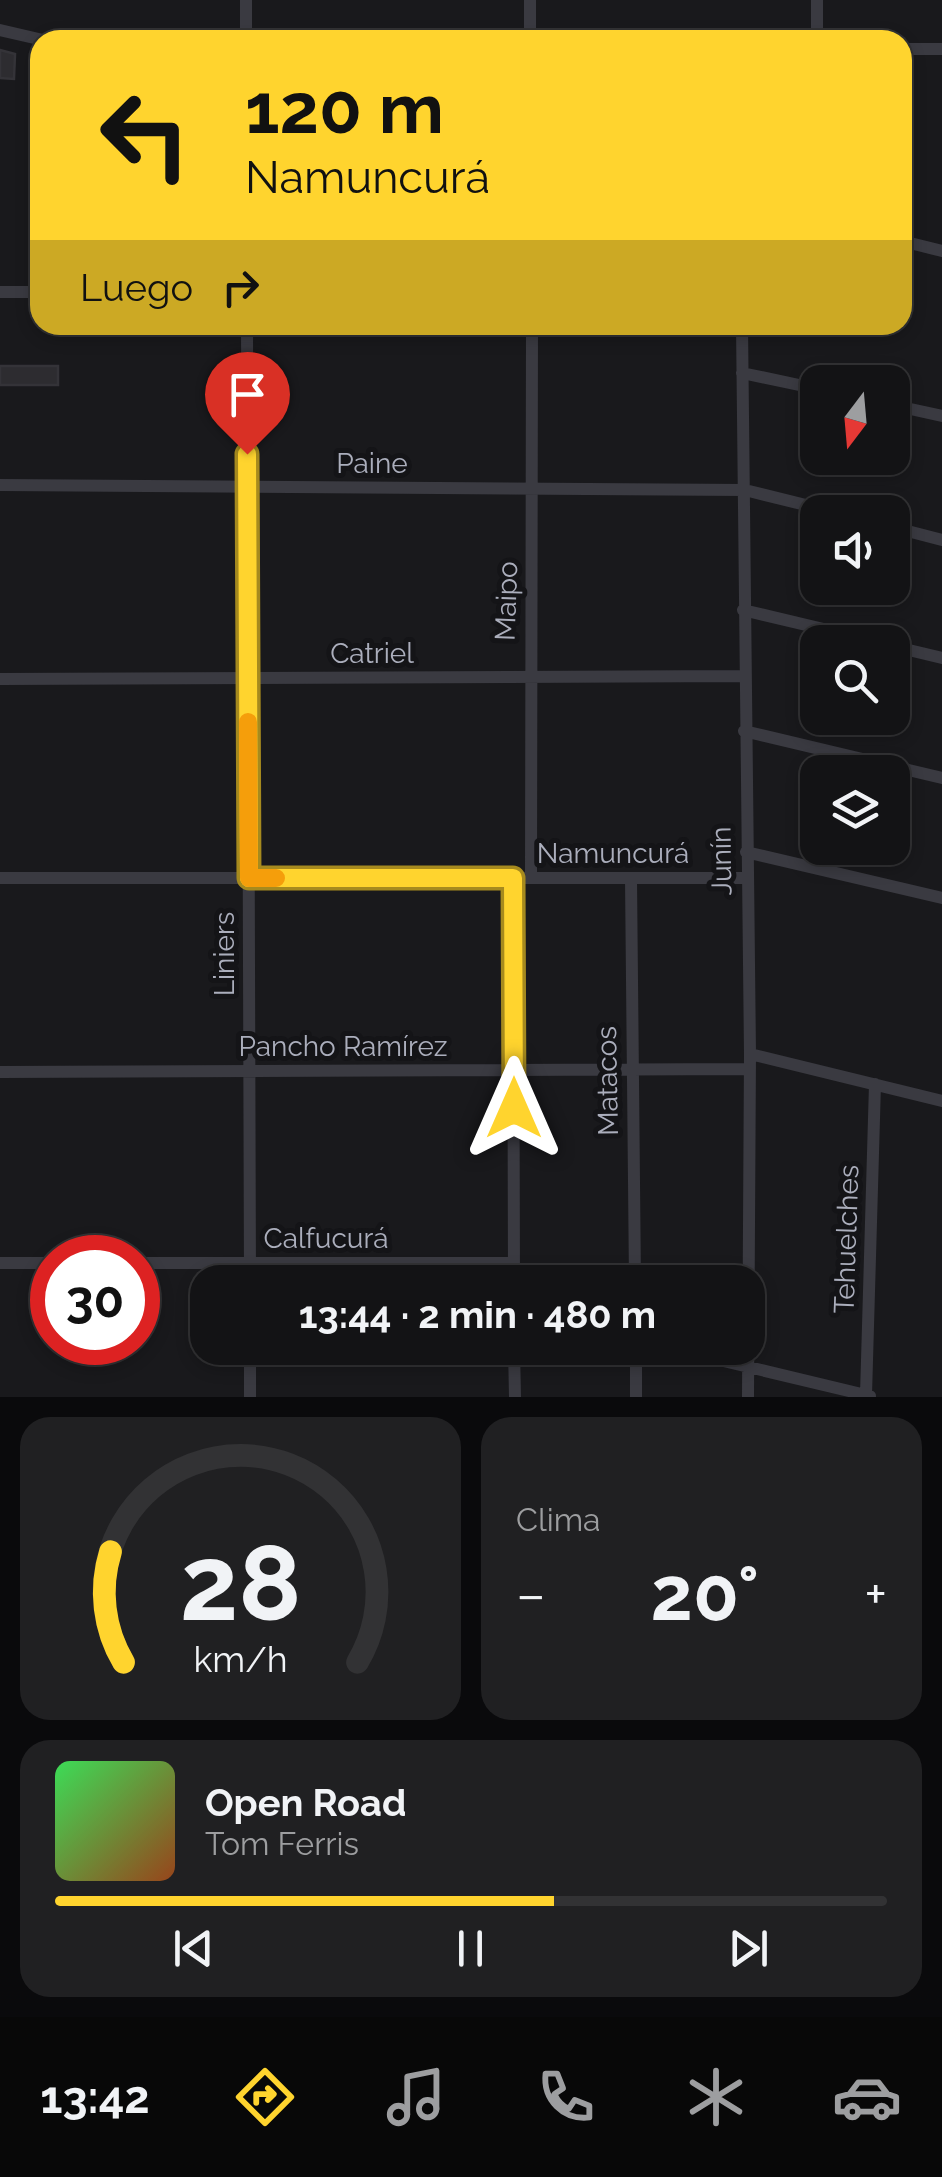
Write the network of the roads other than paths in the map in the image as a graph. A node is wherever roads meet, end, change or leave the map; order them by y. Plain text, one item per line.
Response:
1 (246, 0) edge
2 (530, 0) edge
3 (816, 0) edge
4 (0, 30) edge
5 (246, 30) edge
6 (530, 30) edge
7 (817, 30) edge
8 (30, 37) edge
9 (912, 49) edge
10 (942, 49) edge
11 (912, 243) edge
12 (942, 251) edge
13 (0, 292) edge
14 (30, 292) edge
15 (247, 335) edge
16 (532, 335) edge
17 (742, 335) edge
18 (742, 372) junction
19 (800, 385) edge
20 (910, 409) edge
21 (942, 416) edge
22 (0, 486) edge
23 (248, 487) junction
24 (534, 489) junction
25 (744, 490) junction
26 (800, 504) edge
27 (910, 532) edge
28 (942, 540) edge
29 (744, 610) junction
30 (807, 625) edge
31 (910, 650) edge
32 (942, 658) edge
33 (744, 676) junction
34 (529, 677) junction
35 (248, 678) junction
36 (0, 679) edge
37 (744, 731) junction
38 (942, 778) edge
39 (746, 852) junction
40 (0, 878) edge
41 (249, 878) junction
42 (513, 878) junction
43 (531, 878) junction
44 (746, 878) junction
45 (631, 879) junction
46 (942, 898) edge
47 (748, 1061) junction
48 (632, 1069) junction
49 (513, 1070) junction
50 (249, 1071) junction
51 (0, 1072) edge
52 (875, 1084) junction
53 (942, 1100) edge
54 (0, 1263) edge
55 (30, 1263) edge
56 (160, 1263) edge
57 (250, 1263) junction
58 (514, 1263) joint
59 (635, 1265) edge
60 (250, 1365) edge
61 (514, 1365) edge
62 (636, 1365) edge
63 (740, 1365) edge
64 (748, 1367) junction
65 (870, 1396) edge
66 (250, 1397) edge
67 (515, 1397) edge
68 (636, 1397) edge
69 (748, 1397) edge

1 - 5 street
2 - 6 street
3 - 7 street
4 - 8 street
9 - 10 street
11 - 12 street
13 - 14 street
15 - 23 street, Liniers
16 - 24 street, Maipo
17 - 18 street, Junín
18 - 19 street
18 - 25 street, Junín
20 - 21 street
22 - 23 street, Paine
23 - 24 street, Paine
23 - 35 street, Liniers
24 - 25 street, Paine
24 - 34 street, Maipo
25 - 26 street, Paine
25 - 29 street, Junín
27 - 28 street
29 - 30 street
29 - 33 street, Junín
31 - 32 street
33 - 34 street, Catriel
33 - 37 street, Junín
34 - 35 street, Catriel
34 - 43 street, Maipo
35 - 36 street, Catriel
35 - 41 street, Liniers
37 - 38 street
37 - 39 street, Junín
39 - 44 street, Junín
39 - 46 street
40 - 41 street, Namuncurá
41 - 42 street, Namuncurá
41 - 50 street, Liniers
42 - 43 street, Namuncurá
42 - 49 street
43 - 45 street, Namuncurá
44 - 45 street, Namuncurá
44 - 47 street, Junín
45 - 48 street, Matacos
47 - 48 street, Pancho Ramírez
47 - 52 street, Pancho Ramírez
47 - 64 street, Junín
48 - 49 street, Pancho Ramírez
48 - 59 street, Matacos
49 - 50 street, Pancho Ramírez
49 - 58 street
50 - 51 street, Pancho Ramírez
50 - 57 street, Liniers
52 - 53 street, Pancho Ramírez
52 - 65 street, Tehuelches
54 - 55 street
56 - 57 street, Calfucurá
57 - 58 street, Calfucurá
60 - 66 street
61 - 67 street
62 - 68 street
63 - 64 street
64 - 65 street
64 - 69 street, Junín

